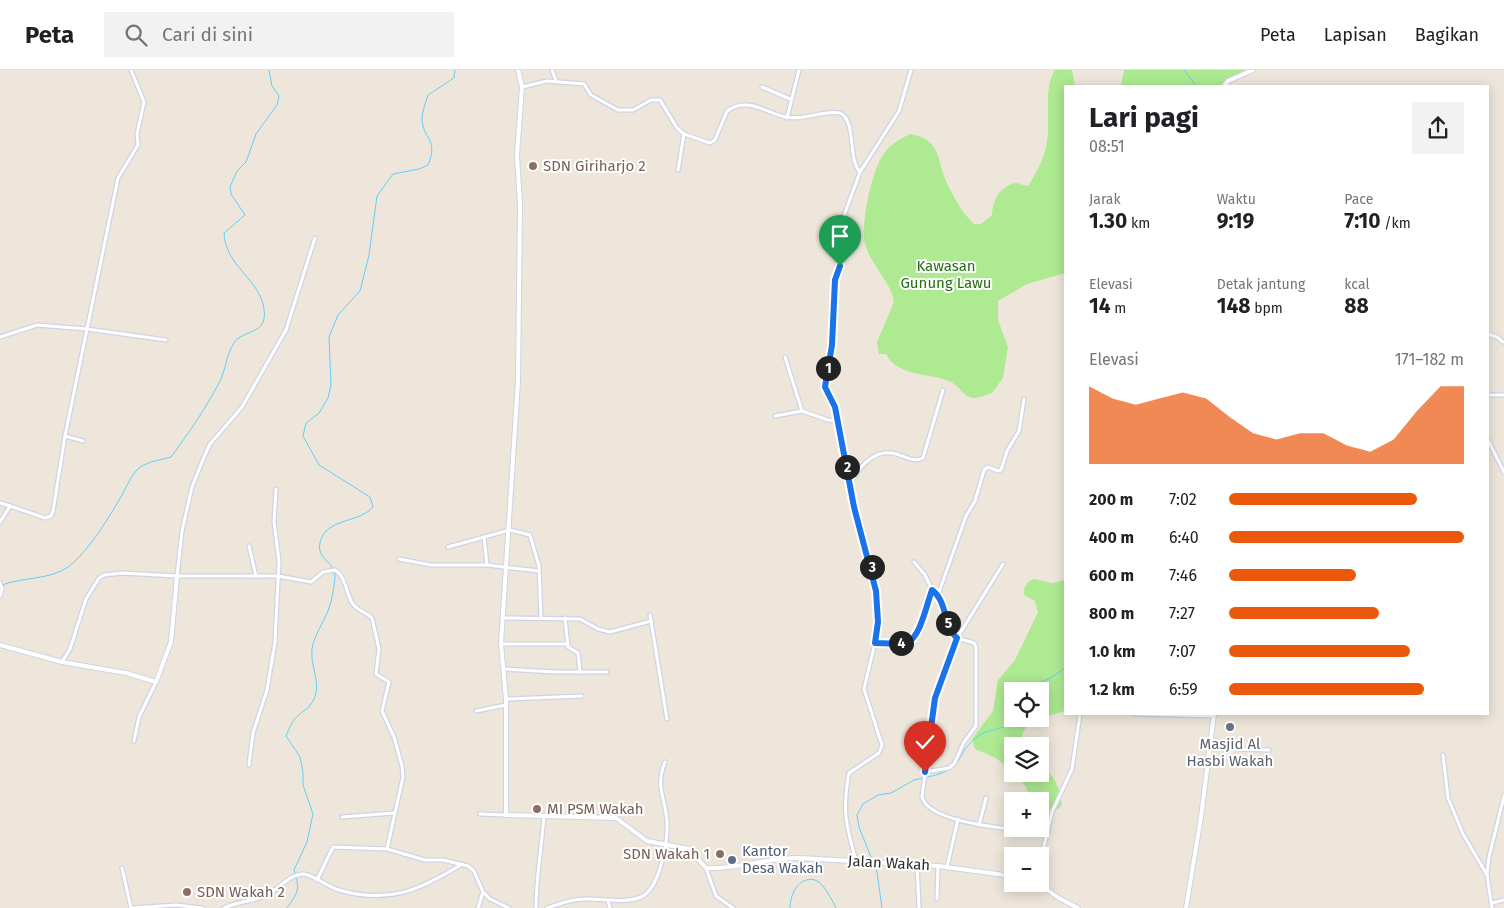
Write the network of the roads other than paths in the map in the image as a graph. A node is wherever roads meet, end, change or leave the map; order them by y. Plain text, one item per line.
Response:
1 (131, 70) edge
2 (518, 70) edge
3 (552, 70) edge
4 (799, 70) edge
5 (911, 70) edge
6 (1252, 70) edge
7 (556, 81) junction
8 (1225, 85) edge
9 (522, 87) junction
10 (762, 87) dead end
11 (790, 99) junction
12 (787, 118) junction
13 (684, 134) junction
14 (678, 170) dead end
15 (860, 172) junction
16 (315, 238) dead end
17 (87, 329) junction
18 (1489, 334) edge
19 (0, 337) edge
20 (166, 340) dead end
21 (1503, 342) edge
22 (785, 357) dead end
23 (943, 390) dead end
24 (1489, 395) edge
25 (1504, 395) edge
26 (1024, 399) dead end
27 (802, 411) junction
28 (775, 416) dead end
29 (839, 421) junction
30 (65, 436) junction
31 (83, 441) dead end
32 (1489, 442) edge
33 (1504, 472) edge
34 (849, 480) junction
35 (276, 489) dead end
36 (0, 503) edge
37 (10, 506) junction
38 (0, 522) edge
39 (510, 530) junction
40 (484, 537) junction
41 (249, 546) dead end
42 (448, 547) dead end
43 (400, 559) dead end
44 (914, 562) dead end
45 (1002, 564) dead end
46 (487, 565) junction
47 (506, 567) junction
48 (539, 570) junction
49 (177, 576) junction
50 (256, 576) junction
51 (278, 576) junction
52 (0, 583) edge
53 (932, 590) junction
54 (938, 595) junction
55 (0, 596) edge
56 (650, 615) dead end
57 (502, 618) junction
58 (541, 618) junction
59 (565, 618) junction
60 (651, 621) junction
61 (957, 638) junction
62 (875, 643) junction
63 (501, 644) junction
64 (568, 644) junction
65 (0, 645) edge
66 (62, 662) junction
67 (504, 669) junction
68 (580, 672) junction
69 (607, 672) dead end
70 (156, 682) junction
71 (582, 696) dead end
72 (506, 699) junction
73 (506, 705) junction
74 (476, 711) dead end
75 (1080, 715) edge
76 (1214, 715) edge
77 (667, 719) dead end
78 (1211, 739) junction
79 (134, 741) dead end
80 (1269, 750) dead end
81 (1443, 755) dead end
82 (665, 762) dead end
83 (248, 765) dead end
84 (925, 773) junction
85 (1504, 796) edge
86 (986, 798) dead end
87 (394, 812) junction
88 (480, 814) dead end
89 (506, 815) junction
90 (544, 815) junction
91 (342, 817) dead end
92 (958, 819) junction
93 (979, 825) junction
94 (1049, 826) edge
95 (1004, 829) edge
96 (665, 844) junction
97 (388, 849) junction
98 (856, 861) junction
99 (462, 864) junction
100 (917, 865) junction
101 (938, 866) junction
102 (122, 868) dead end
103 (706, 868) junction
104 (947, 868) junction
105 (1487, 874) junction
106 (1004, 875) edge
107 (318, 880) junction
108 (1049, 890) edge
109 (483, 892) junction
110 (937, 899) dead end
111 (1504, 900) edge
112 (608, 901) junction
113 (1492, 906) edge
114 (131, 908) edge
115 (202, 908) edge
116 (224, 908) edge
117 (478, 908) edge
118 (510, 908) edge
119 (536, 908) edge
120 (547, 908) edge
121 (610, 908) edge
122 (733, 908) edge
123 (919, 908) edge
124 (1078, 908) edge
125 (1186, 908) edge

1 - 17 street
2 - 9 street
3 - 7 street
4 - 11 street
5 - 15 street
6 - 8 street
7 - 9 street
7 - 13 street
9 - 39 street
10 - 11 street
11 - 12 street
12 - 13 street
12 - 15 street
13 - 14 street
15 - 29 street
16 - 49 street
17 - 19 street
17 - 20 street
17 - 30 street
18 - 21 street
22 - 27 street
23 - 34 street
24 - 25 street
26 - 54 street
27 - 28 street
27 - 29 street
29 - 34 street
30 - 31 street
30 - 37 street
32 - 33 street
34 - 62 street
35 - 51 street
36 - 37 street
37 - 38 street
39 - 40 street
39 - 47 street
39 - 48 street
40 - 42 street
40 - 46 street
41 - 50 street
43 - 46 street
44 - 53 street
45 - 61 street
46 - 47 street
47 - 48 street
47 - 57 street
48 - 58 street
49 - 50 street
49 - 66 street
49 - 70 street
50 - 51 street
51 - 83 street
51 - 87 street
52 - 55 street
53 - 54 street
53 - 62 street
54 - 61 street
56 - 60 street
57 - 58 street
57 - 63 street
58 - 59 street
59 - 60 street
59 - 64 street
60 - 77 street
61 - 84 street
61 - 84 street
62 - 98 street
63 - 64 street
63 - 67 street
64 - 68 street
65 - 66 street
66 - 70 street
67 - 68 street
67 - 72 street
68 - 69 street
70 - 79 street
71 - 72 street
72 - 73 street
73 - 74 street
73 - 89 street
75 - 94 street
76 - 78 street
78 - 80 street
78 - 125 street
81 - 105 street
82 - 96 street
84 - 92 street
85 - 105 street
86 - 93 street
87 - 91 street
87 - 97 street
88 - 89 street
89 - 90 street
90 - 96 street
90 - 119 street
92 - 93 street
92 - 104 street
93 - 95 street
96 - 103 street
96 - 112 street
97 - 99 street
97 - 107 street
98 - 100 street, Jalan Wakah
98 - 103 street, Jalan Wakah
99 - 107 street
99 - 109 street
100 - 101 street, Jalan Wakah
100 - 123 street
101 - 104 street, Jalan Wakah
101 - 110 street
102 - 114 street
103 - 122 street
104 - 106 street, Jalan Wakah
105 - 113 street
107 - 116 street
108 - 124 street
109 - 117 street
109 - 118 street
111 - 113 street
112 - 120 street
112 - 121 street
114 - 115 street

